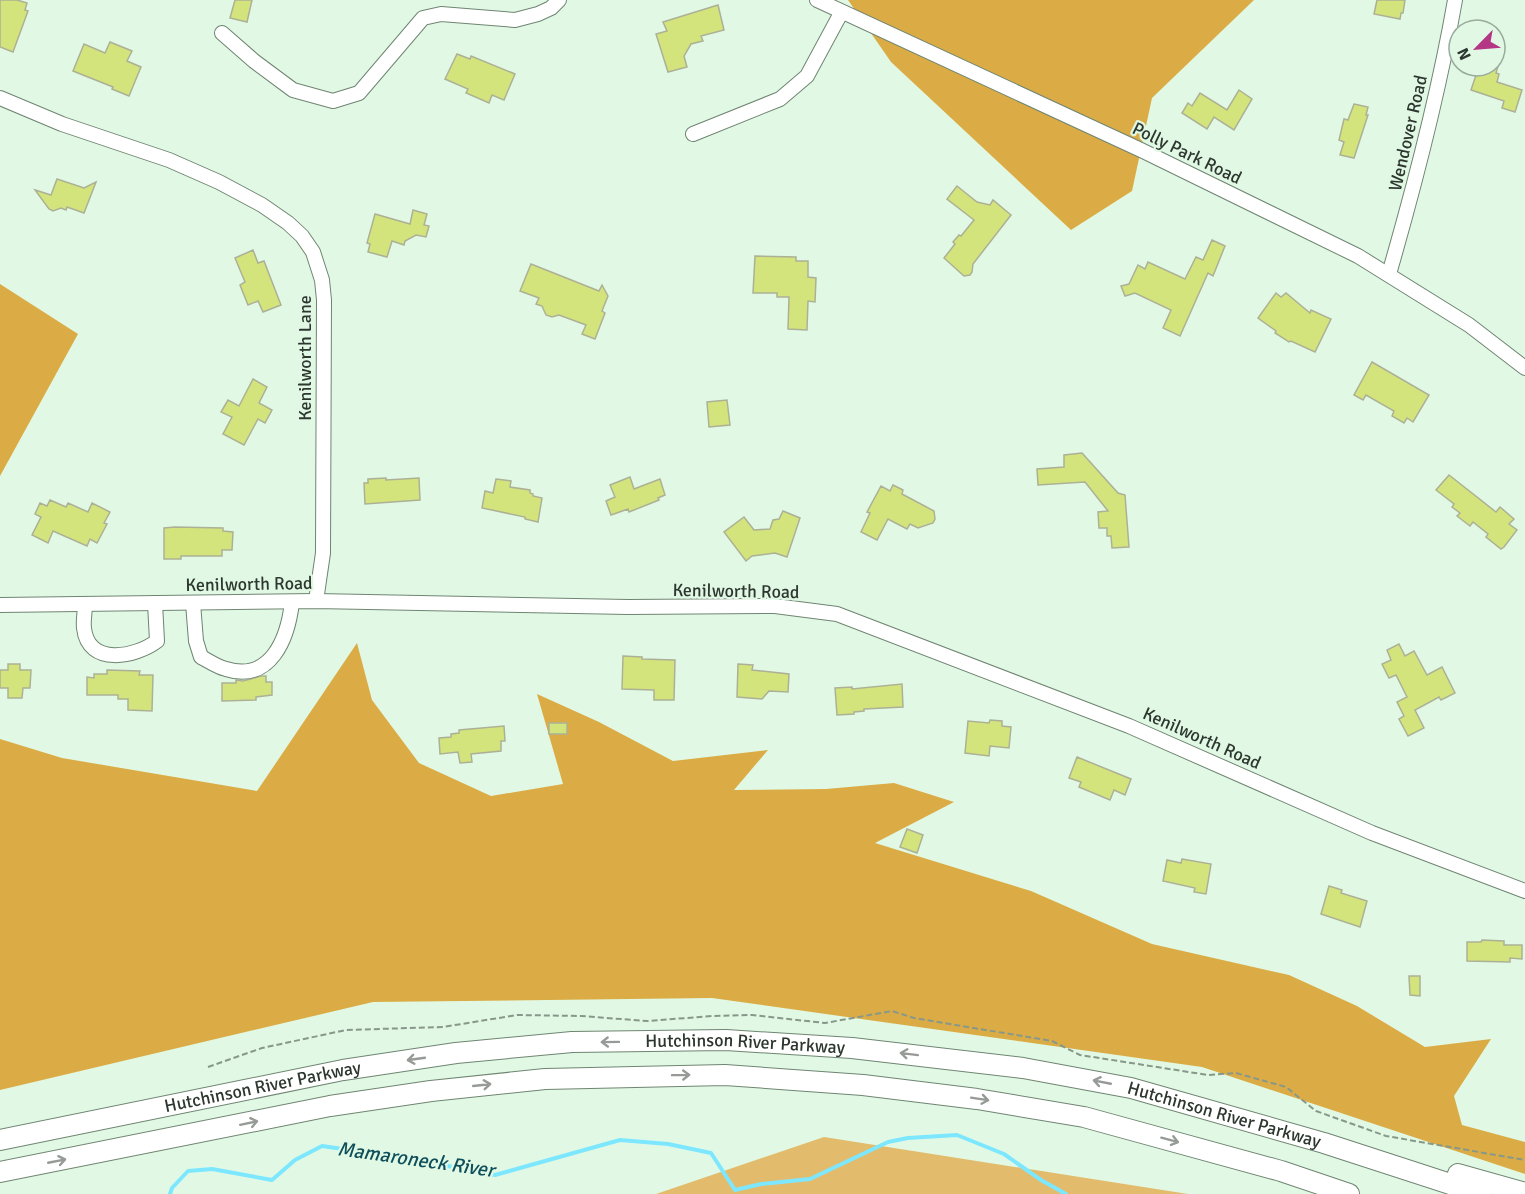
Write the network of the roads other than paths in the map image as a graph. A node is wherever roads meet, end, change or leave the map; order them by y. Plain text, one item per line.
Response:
1 (559, 0) edge
2 (818, 0) edge
3 (1455, 0) edge
4 (841, 13) junction
5 (222, 33) dead end
6 (0, 98) edge
7 (693, 134) dead end
8 (1389, 274) junction
9 (1525, 368) edge
10 (316, 601) junction
11 (292, 602) junction
12 (155, 603) junction
13 (193, 603) junction
14 (85, 604) junction
15 (0, 605) edge
16 (1525, 891) edge
17 (0, 1140) edge
18 (1324, 1143) junction
19 (1199, 1148) junction
20 (0, 1172) edge
21 (1525, 1193) edge
22 (1318, 1194) edge
23 (1349, 1194) edge
24 (1480, 1194) edge

1 - 5 street
2 - 4 street, Polly Park Road
3 - 8 street, Wendover Road
4 - 7 street
4 - 8 street, Polly Park Road
6 - 10 street, Kenilworth Lane
8 - 9 street, Polly Park Road
10 - 11 street, Kenilworth Road
10 - 16 street, Kenilworth Road
11 - 13 street, Kenilworth Road
11 - 13 street
12 - 13 street, Kenilworth Road
12 - 14 street, Kenilworth Road
12 - 14 street
14 - 15 street, Kenilworth Road
18 -> 17 highway, Hutchinson River Parkway
18 - 21 highway
18 - 24 highway, Hutchinson River Parkway
20 -> 19 highway, Hutchinson River Parkway
19 - 22 highway
19 - 23 highway, Hutchinson River Parkway

